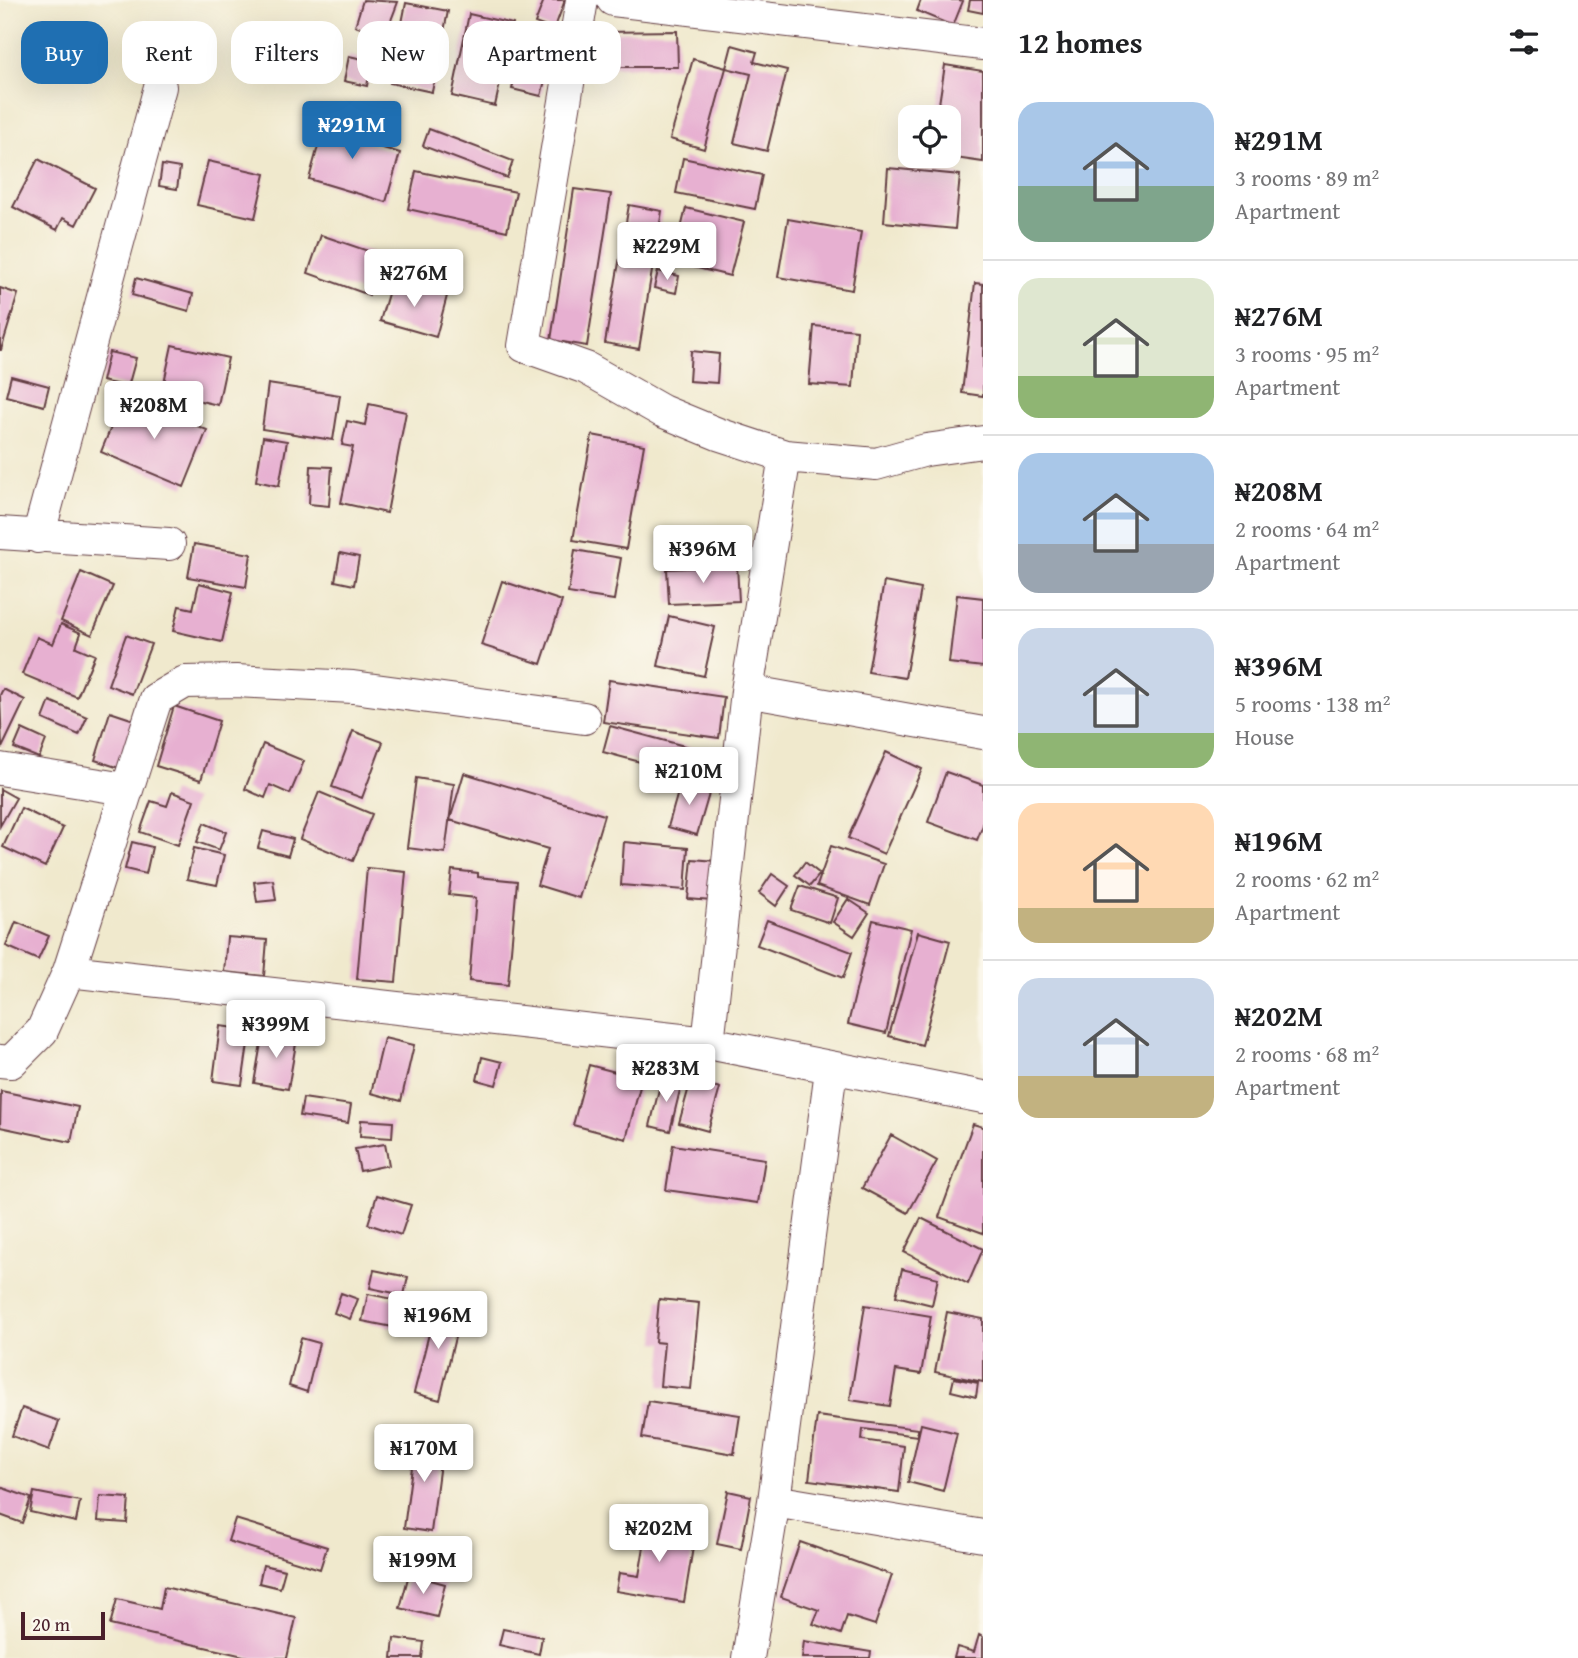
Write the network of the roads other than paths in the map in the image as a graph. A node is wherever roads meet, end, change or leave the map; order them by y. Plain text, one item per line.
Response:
1 (582, 0) edge
2 (613, 0) edge
3 (983, 44) edge
4 (160, 87) dead end
5 (983, 442) edge
6 (785, 456) junction
7 (0, 533) edge
8 (38, 537) junction
9 (169, 544) dead end
10 (747, 691) junction
11 (584, 718) dead end
12 (983, 733) edge
13 (0, 769) edge
14 (125, 789) junction
15 (69, 971) junction
16 (708, 1043) junction
17 (0, 1061) edge
18 (831, 1070) junction
19 (983, 1097) edge
20 (774, 1501) junction
21 (983, 1536) edge
22 (748, 1658) edge

1 - 6 street
2 - 3 street
4 - 8 street
5 - 6 street
6 - 10 street
7 - 8 street
8 - 9 street
10 - 12 street
10 - 16 street
11 - 14 street
13 - 14 street
14 - 15 street
15 - 16 street
15 - 17 street
16 - 18 street
18 - 19 street
18 - 20 street
20 - 21 street
20 - 22 street

